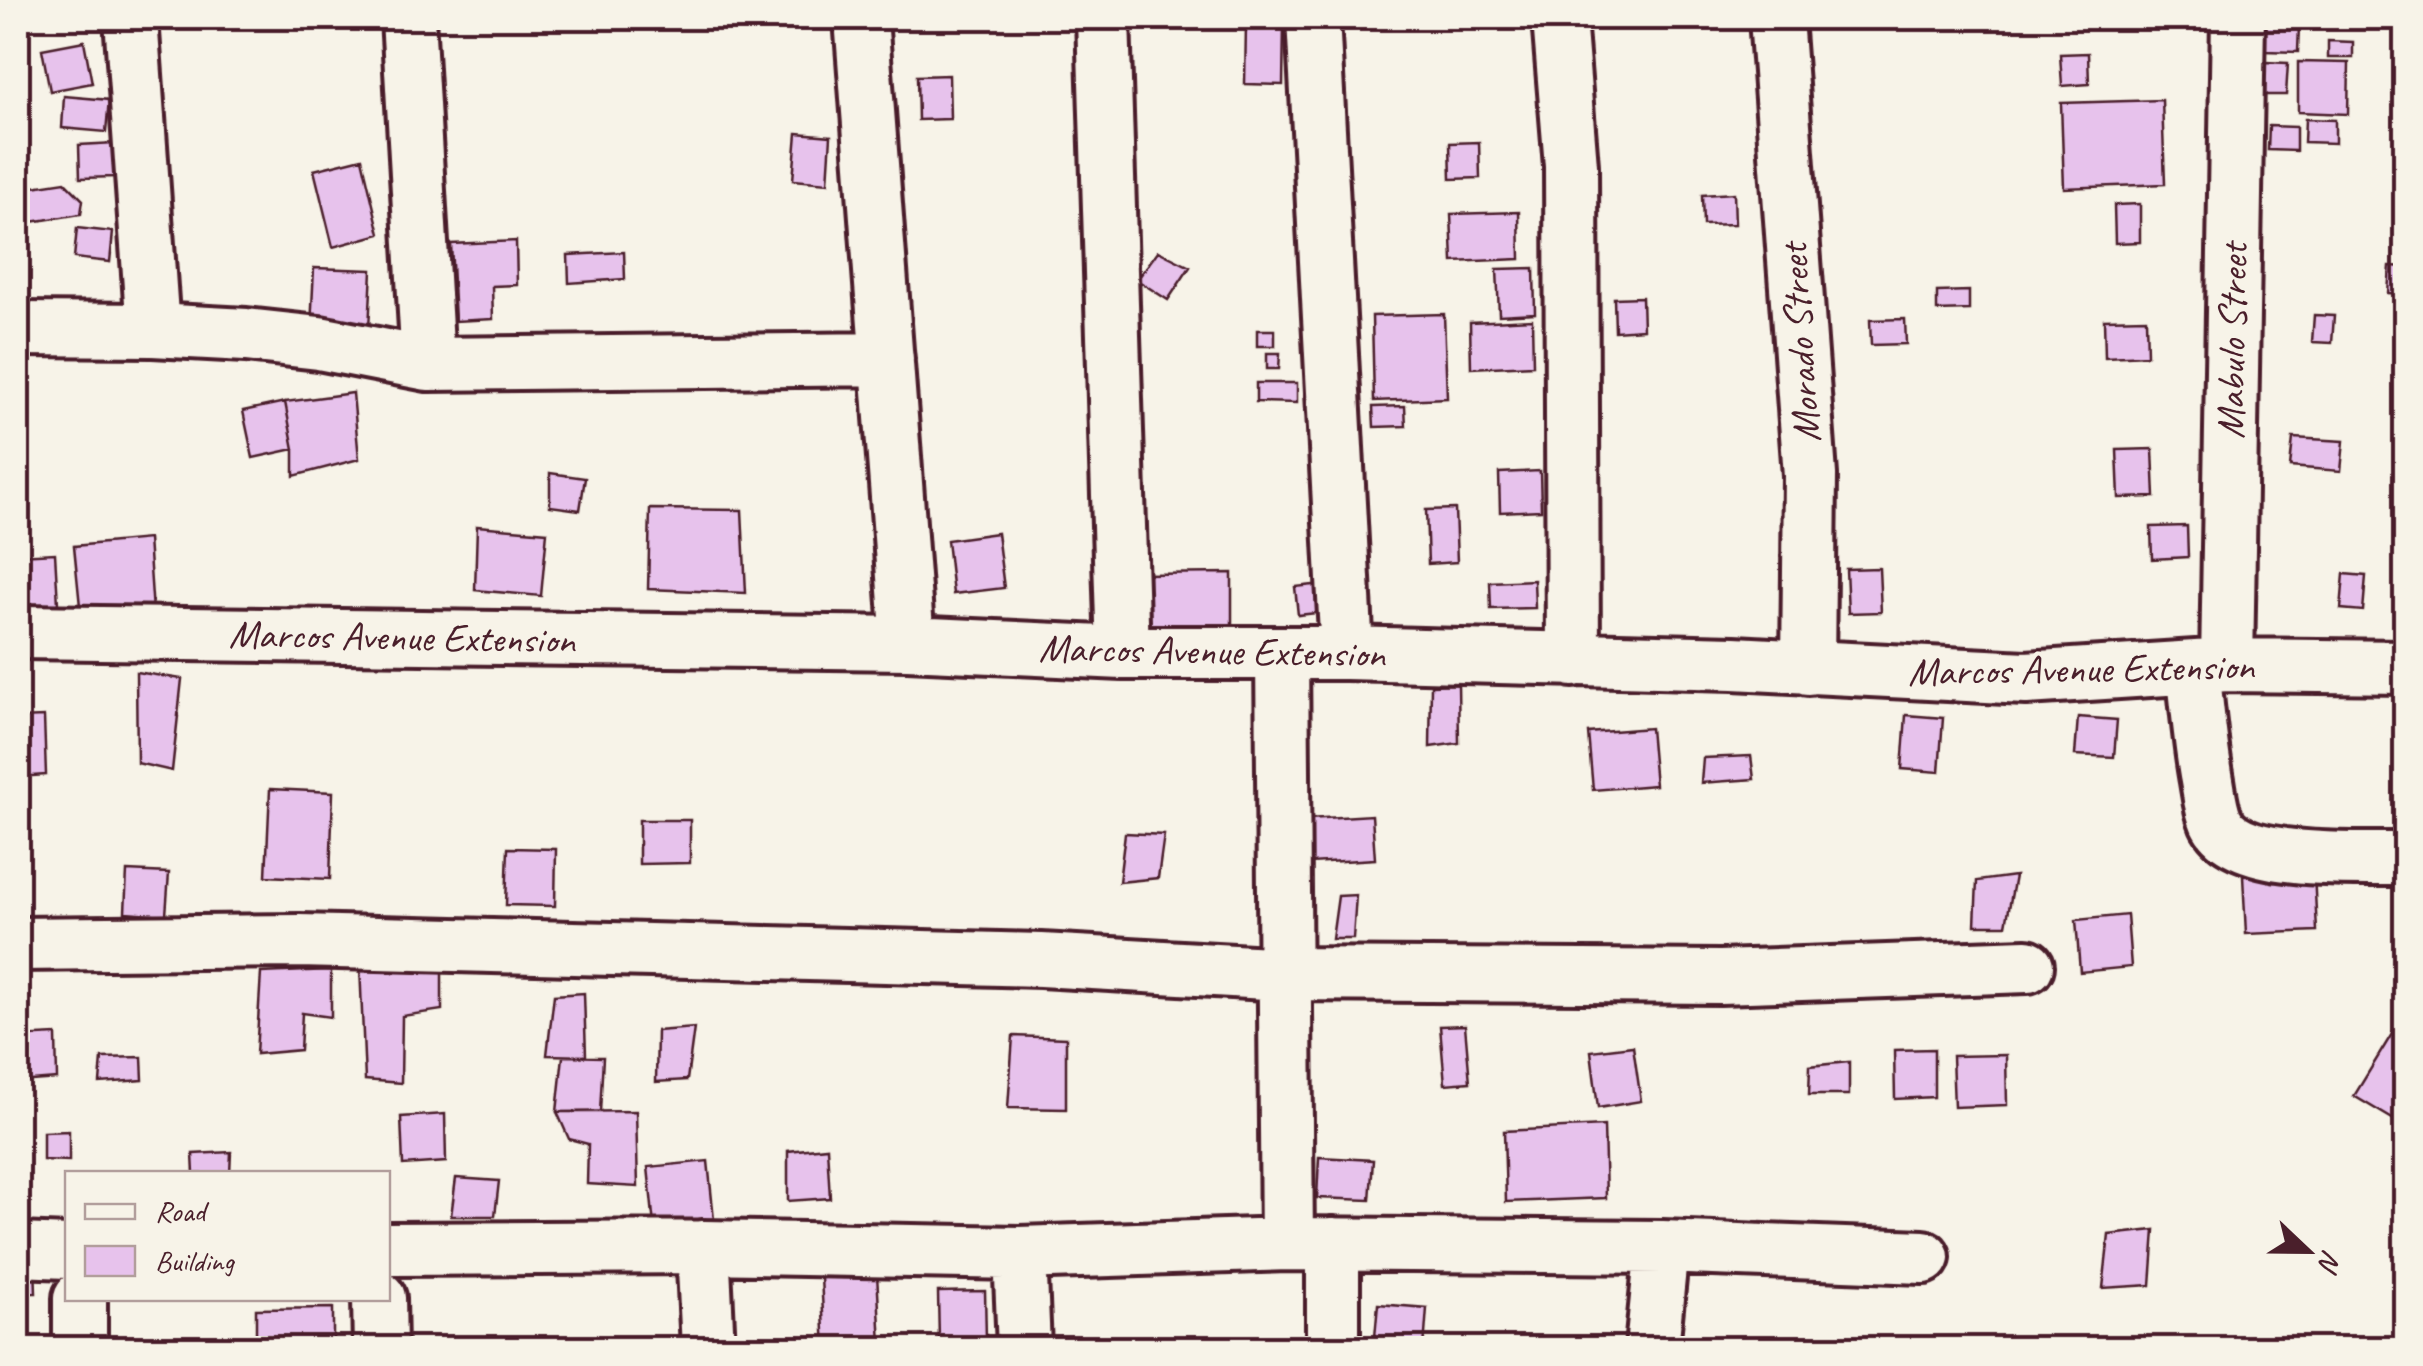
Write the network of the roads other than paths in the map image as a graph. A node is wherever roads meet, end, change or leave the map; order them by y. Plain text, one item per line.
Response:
1 (131, 18) edge
2 (408, 18) edge
3 (862, 18) edge
4 (1103, 18) edge
5 (1314, 18) edge
6 (1559, 18) edge
7 (1776, 18) edge
8 (2238, 18) edge
9 (18, 329) edge
10 (153, 330) junction
11 (887, 359) junction
12 (428, 364) junction
13 (18, 632) edge
14 (908, 643) junction
15 (1347, 652) junction
16 (1123, 654) junction
17 (1282, 654) junction
18 (1573, 660) junction
19 (2210, 667) junction
20 (2406, 667) edge
21 (1808, 668) junction
22 (2406, 859) edge
23 (18, 944) edge
24 (2027, 966) dead end
25 (1285, 974) junction
26 (1310, 1244) junction
27 (1662, 1246) junction
28 (703, 1247) junction
29 (390, 1248) edge
30 (18, 1250) edge
31 (65, 1252) edge
32 (1020, 1254) junction
33 (1923, 1256) dead end
34 (80, 1301) edge
35 (379, 1301) edge
36 (80, 1348) edge
37 (380, 1348) edge
38 (708, 1348) edge
39 (1024, 1348) edge
40 (1333, 1348) edge
41 (1652, 1348) edge

1 - 10 street
2 - 12 street
3 - 11 street
4 - 16 street
5 - 15 street
6 - 18 street
7 - 21 street, Morado Street
8 - 19 street, Mabulo Street
9 - 10 street
10 - 12 street
11 - 12 street
11 - 14 street
13 - 14 street, Marcos Avenue Extension
14 - 16 street, Marcos Avenue Extension
15 - 17 street, Marcos Avenue Extension
15 - 18 street, Marcos Avenue Extension
16 - 17 street, Marcos Avenue Extension
17 - 25 street
18 - 21 street, Marcos Avenue Extension
19 - 20 street, Marcos Avenue Extension
19 - 21 street, Marcos Avenue Extension
19 - 22 street, Mabulo Street
23 - 25 street
24 - 25 street
25 - 26 street
26 - 27 street
26 - 32 street
26 - 40 street
27 - 33 street
27 - 41 street
28 - 29 street
28 - 32 street
28 - 38 street
30 - 31 street
32 - 39 street
34 - 36 street
35 - 37 street

